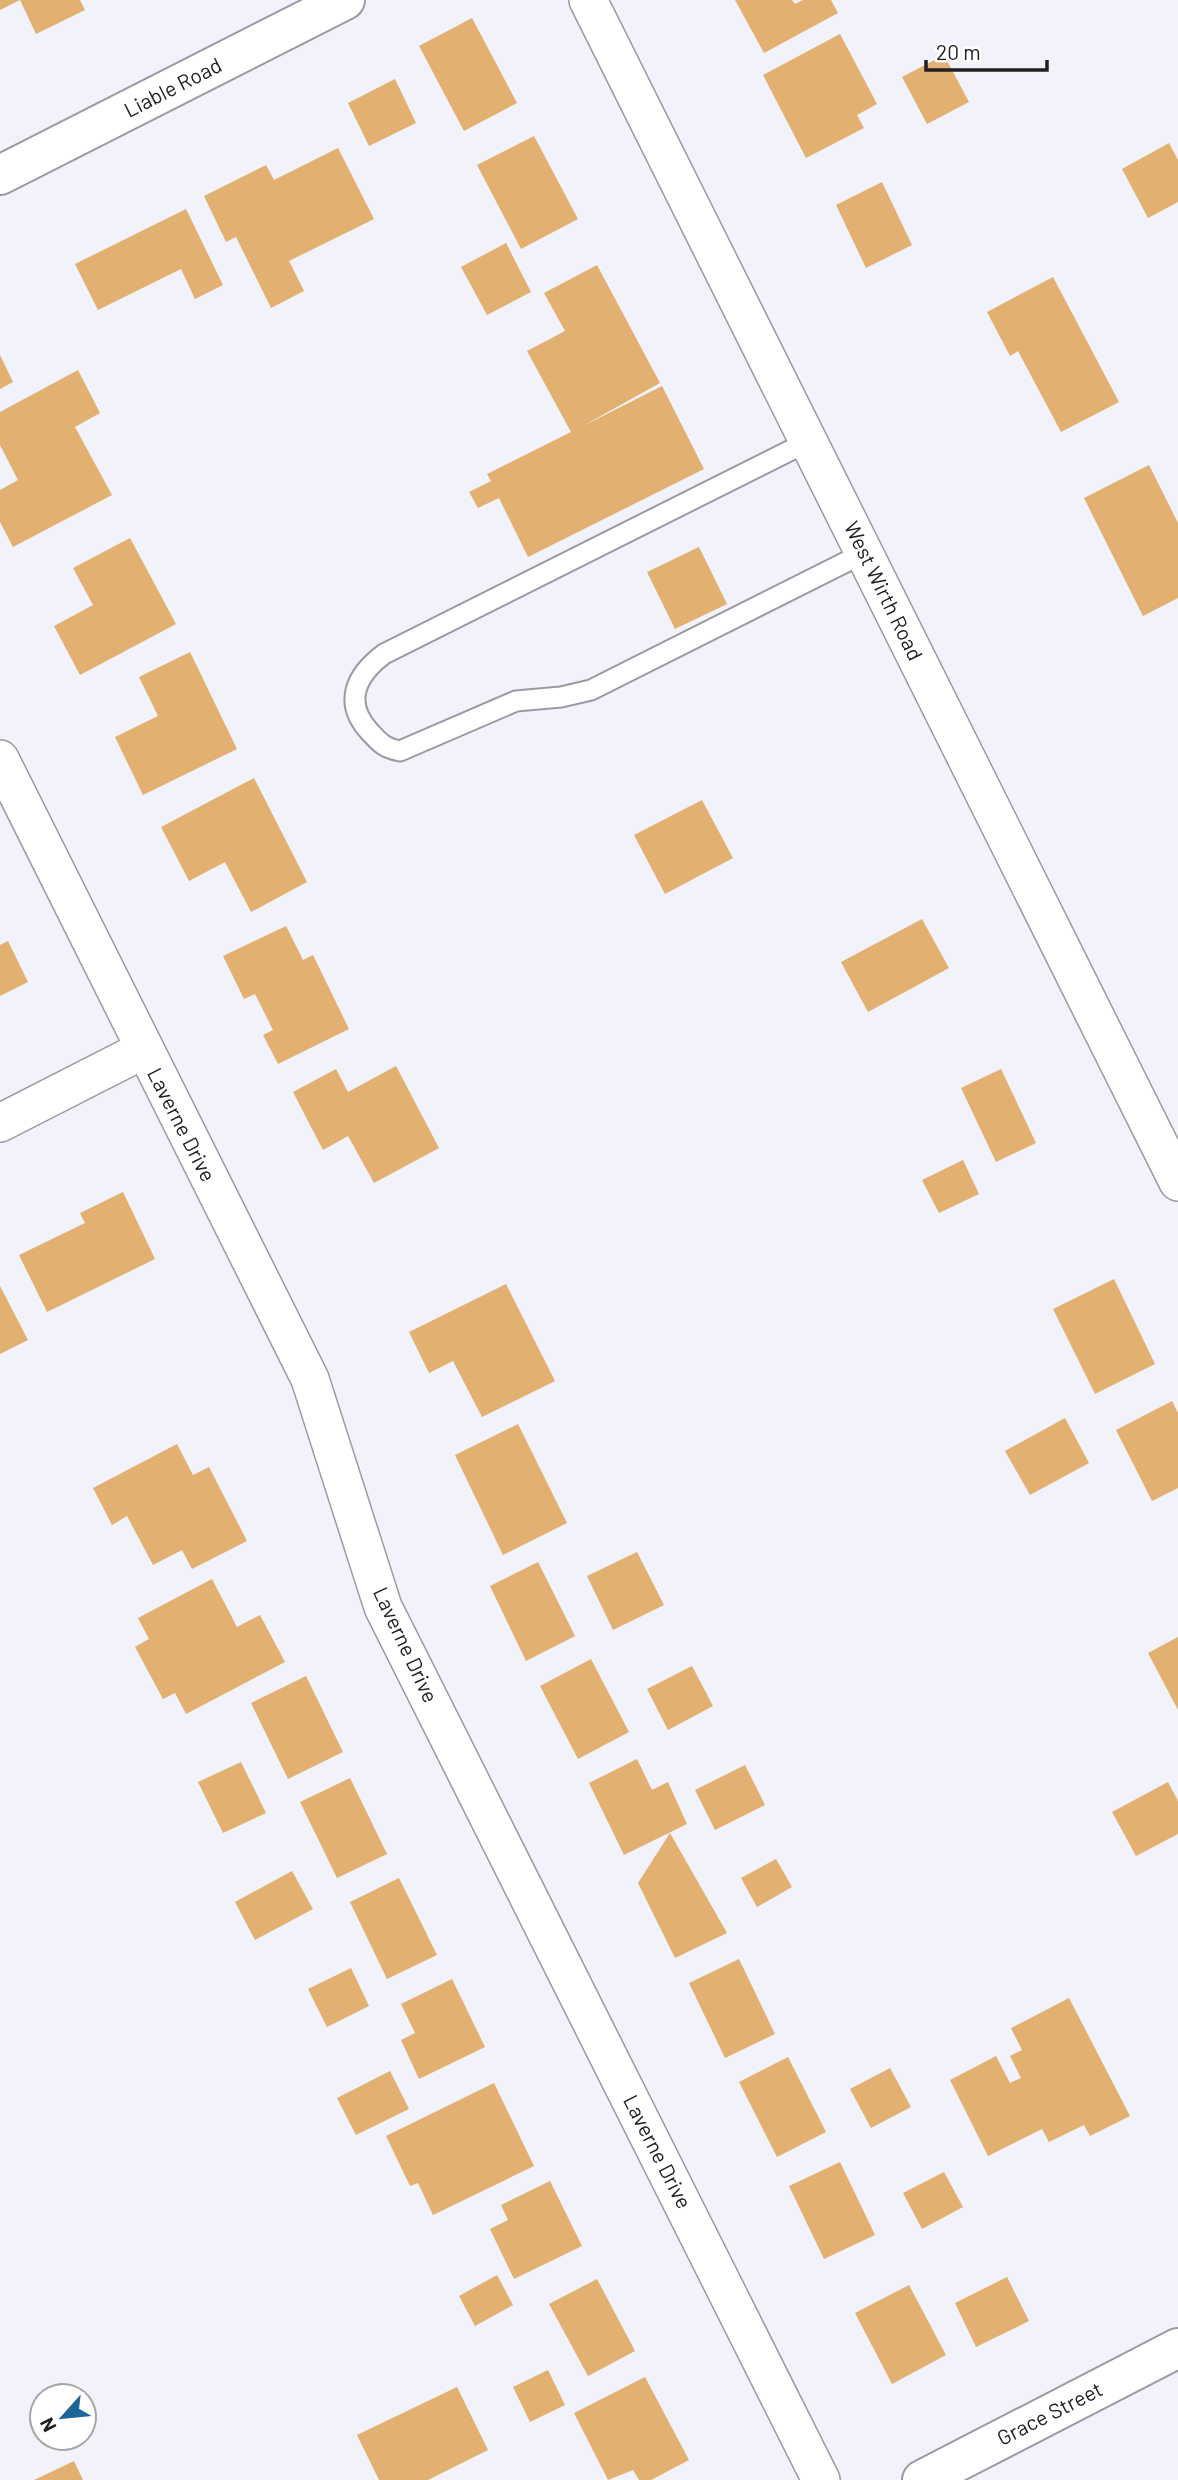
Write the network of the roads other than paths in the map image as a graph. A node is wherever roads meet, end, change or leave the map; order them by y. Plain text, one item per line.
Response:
1 (345, 0) edge
2 (588, 0) edge
3 (0, 175) edge
4 (808, 441) junction
5 (864, 553) junction
6 (0, 759) edge
7 (143, 1050) junction
8 (0, 1123) edge
9 (1178, 1182) edge
10 (1178, 2348) edge
11 (821, 2480) edge
12 (922, 2480) edge

1 - 3 street, Liable Road
2 - 4 street, West Wirth Road
4 - 5 street, West Wirth Road
4 - 5 lane
5 - 9 street, West Wirth Road
6 - 7 street, Laverne Drive
7 - 8 street
7 - 11 street, Laverne Drive
10 - 12 street, Grace Street

